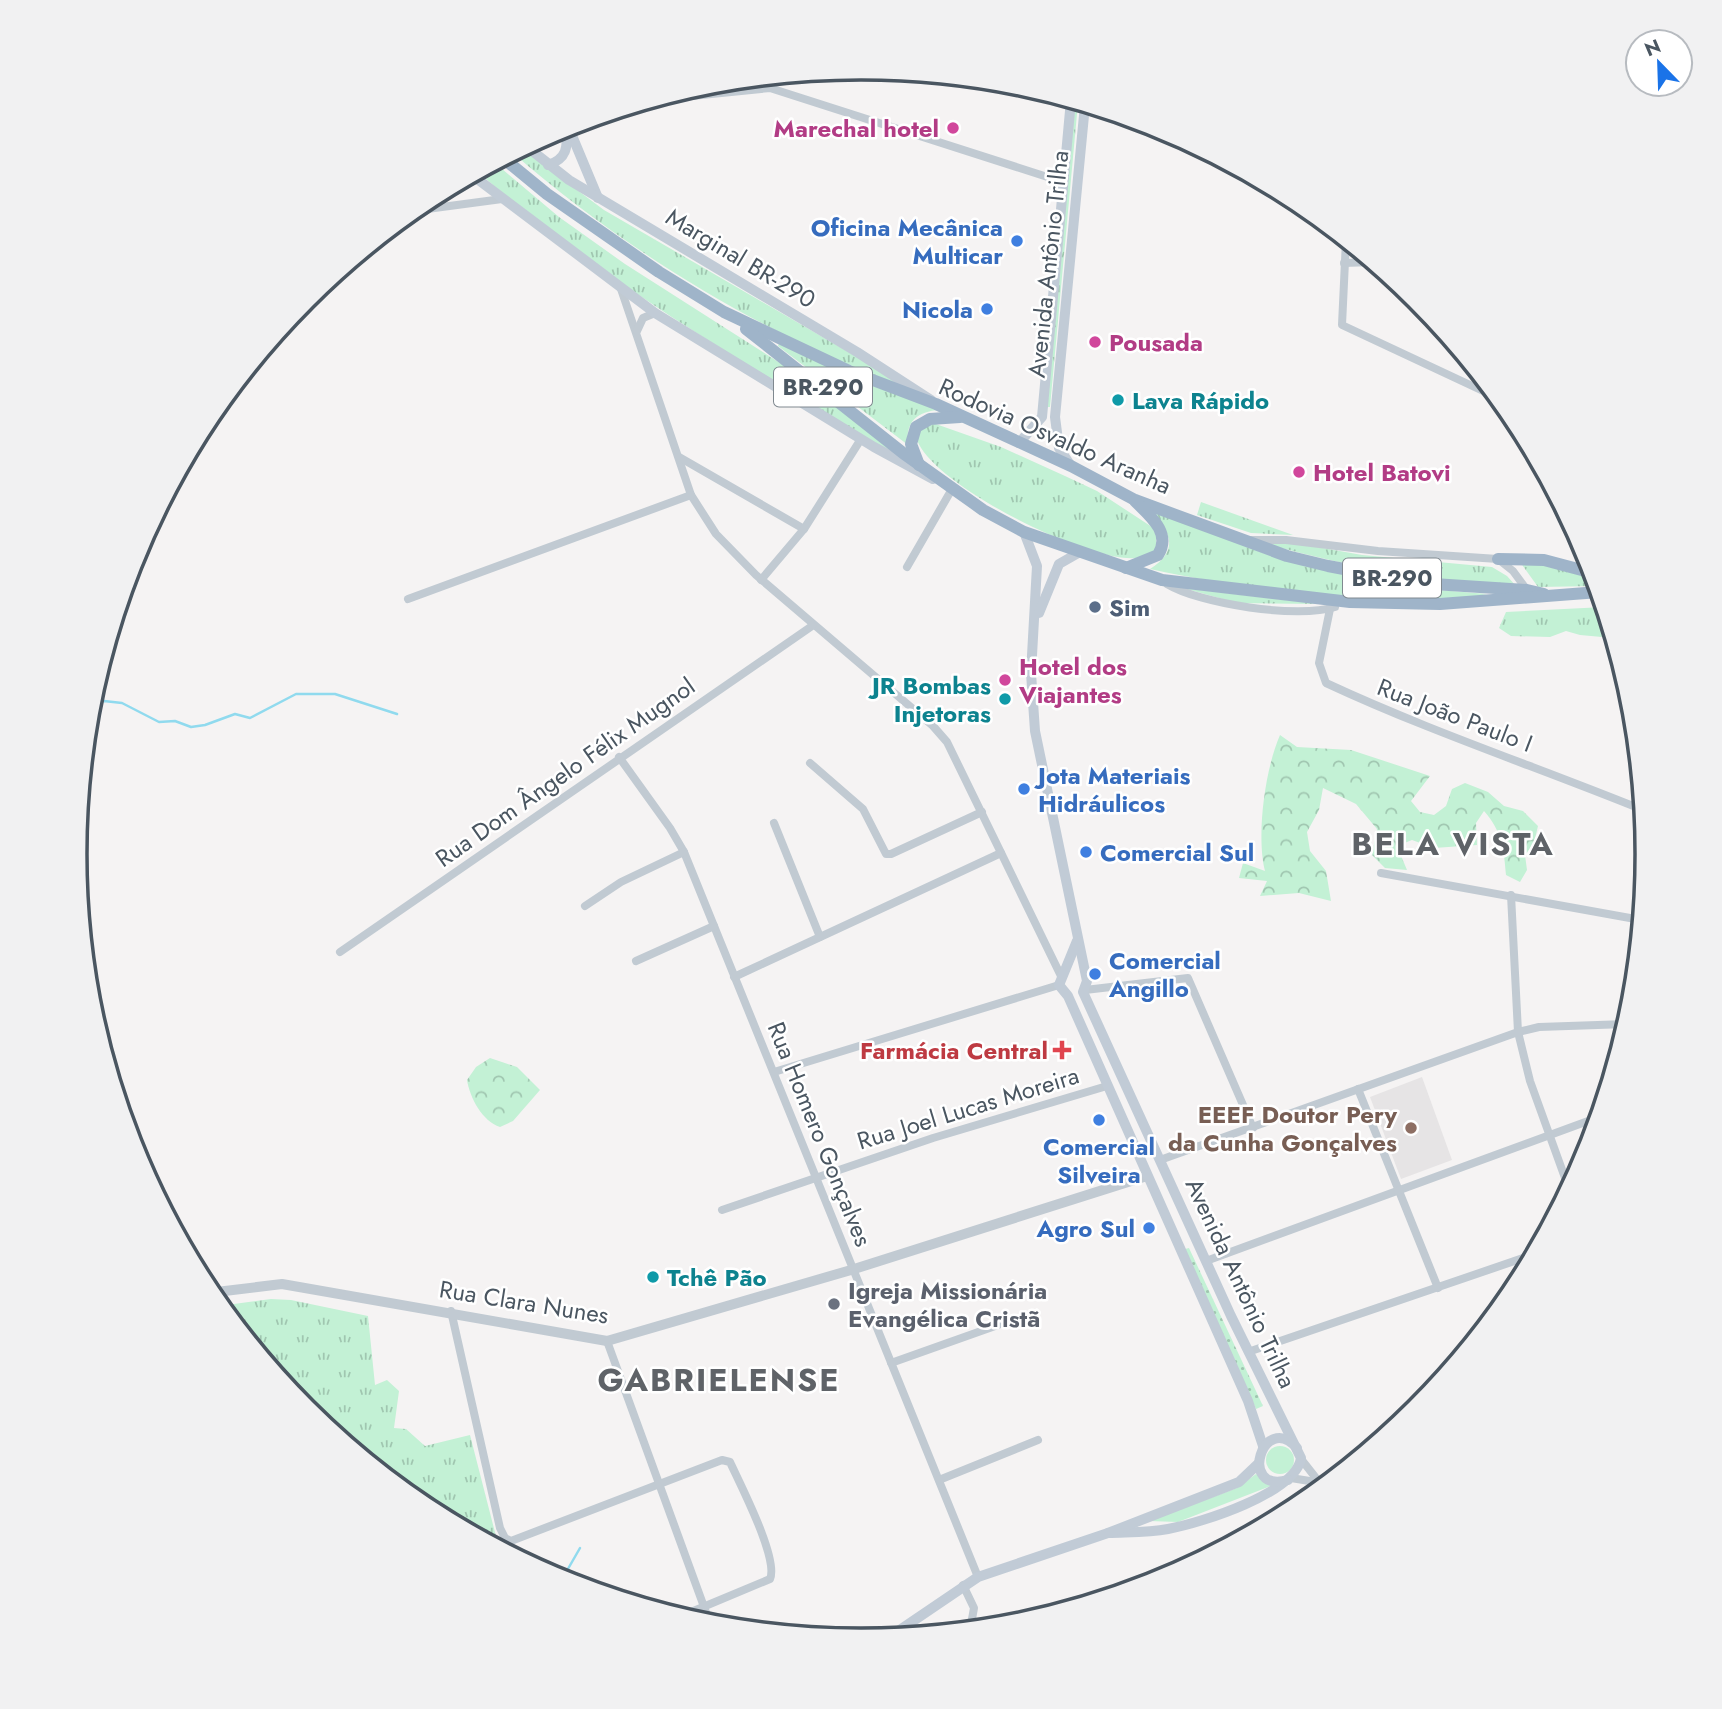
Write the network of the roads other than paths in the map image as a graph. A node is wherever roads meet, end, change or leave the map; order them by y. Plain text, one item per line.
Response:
1 (727, 92) edge
2 (1070, 110) edge
3 (1084, 114) edge
4 (572, 137) edge
5 (567, 138) edge
6 (534, 153) edge
7 (548, 164) junction
8 (510, 165) edge
9 (480, 181) edge
10 (1063, 182) junction
11 (598, 198) junction
12 (502, 199) junction
13 (436, 208) edge
14 (1345, 251) edge
15 (1359, 262) edge
16 (1344, 263) junction
17 (621, 289) junction
18 (724, 312) junction
19 (655, 313) junction
20 (637, 334) junction
21 (1479, 389) edge
22 (936, 404) junction
23 (963, 417) junction
24 (1042, 417) junction
25 (1055, 417) junction
26 (861, 439) junction
27 (1020, 443) junction
28 (678, 457) junction
29 (919, 465) junction
30 (1071, 466) junction
31 (947, 486) junction
32 (691, 495) junction
33 (1135, 500) junction
34 (804, 529) junction
35 (1024, 532) junction
36 (1244, 540) junction
37 (1080, 552) junction
38 (1498, 559) junction
39 (907, 567) dead end
40 (1126, 568) junction
41 (1580, 570) edge
42 (761, 580) junction
43 (1161, 580) junction
44 (1527, 590) junction
45 (1589, 592) edge
46 (1544, 594) junction
47 (408, 599) dead end
48 (1350, 603) junction
49 (1330, 609) junction
50 (1034, 625) junction
51 (812, 626) junction
52 (619, 757) junction
53 (810, 763) dead end
54 (1633, 806) edge
55 (982, 812) junction
56 (774, 823) dead end
57 (684, 852) junction
58 (1001, 853) junction
59 (1381, 873) dead end
60 (1511, 895) junction
61 (585, 906) dead end
62 (1632, 918) edge
63 (714, 926) junction
64 (820, 937) junction
65 (1078, 938) junction
66 (340, 952) dead end
67 (636, 961) dead end
68 (1085, 975) junction
69 (734, 977) junction
70 (1062, 977) junction
71 (1084, 991) junction
72 (1068, 996) junction
73 (1616, 1024) edge
74 (1518, 1032) junction
75 (774, 1072) junction
76 (1107, 1086) junction
77 (1358, 1089) junction
78 (1587, 1121) edge
79 (1253, 1128) junction
80 (1548, 1135) junction
81 (1160, 1160) junction
82 (817, 1176) junction
83 (1147, 1176) junction
84 (1564, 1177) edge
85 (1398, 1190) junction
86 (722, 1210) dead end
87 (1521, 1259) edge
88 (1206, 1261) junction
89 (854, 1269) junction
90 (1438, 1288) junction
91 (222, 1291) edge
92 (451, 1311) junction
93 (998, 1325) dead end
94 (607, 1341) junction
95 (1248, 1352) junction
96 (891, 1363) junction
97 (1038, 1440) dead end
98 (1263, 1446) junction
99 (1300, 1455) junction
100 (1258, 1464) junction
101 (1291, 1479) junction
102 (1318, 1479) edge
103 (939, 1480) junction
104 (659, 1483) junction
105 (1312, 1483) edge
106 (1108, 1533) junction
107 (978, 1577) junction
108 (963, 1585) junction
109 (704, 1607) junction
110 (695, 1610) edge
111 (706, 1613) edge
112 (972, 1620) edge
113 (903, 1627) edge

1 - 10 street
2 - 10 main road, Avenida Antônio Trilha
3 - 25 main road, Avenida Antônio Trilha
4 - 11 main road
5 - 7 main road
6 - 7 main road, Marginal BR-290
7 - 11 main road, Marginal BR-290
8 - 18 highway, Rodovia Osvaldo Aranha / BR-290
9 - 12 main road
10 - 24 main road, Avenida Antônio Trilha
11 - 22 main road, Marginal BR-290
12 - 13 street
12 - 17 main road
14 - 16 street
15 - 16 street
16 - 21 street
17 - 19 main road
17 - 20 street
18 - 22 highway, Rodovia Osvaldo Aranha / BR-290
18 - 29 highway, Rodovia Osvaldo Aranha / BR-290
19 - 20 street
19 - 26 main road
20 - 28 street
22 - 23 highway, Rodovia Osvaldo Aranha / BR-290
23 - 27 highway, Rodovia Osvaldo Aranha / BR-290
23 - 29 highway, BR-290
24 - 25 main road
24 - 27 main road
25 - 30 main road, Avenida Antônio Trilha
26 - 31 main road
26 - 34 street
27 - 30 highway, Rodovia Osvaldo Aranha / BR-290
28 - 32 street
28 - 34 street
29 - 31 highway, Rodovia Osvaldo Aranha / BR-290
30 - 33 highway, Rodovia Osvaldo Aranha / BR-290
31 - 35 highway, Rodovia Osvaldo Aranha / BR-290
31 - 39 street
32 - 42 street
32 - 47 street
33 - 36 highway, Rodovia Osvaldo Aranha / BR-290
33 - 40 highway, BR-290
34 - 42 street
35 - 37 highway, Rodovia Osvaldo Aranha / BR-290
35 - 50 main road, Avenida Antônio Trilha
36 - 38 street
36 - 44 highway, Rodovia Osvaldo Aranha / BR-290
37 - 40 highway, Rodovia Osvaldo Aranha / BR-290
37 - 50 main road, Avenida Antônio Trilha
38 - 41 highway
38 - 44 street
40 - 43 highway, Rodovia Osvaldo Aranha / BR-290
42 - 51 street
43 - 48 highway, Rodovia Osvaldo Aranha / BR-290
43 - 49 street
44 - 46 highway, Rodovia Osvaldo Aranha / BR-290
45 - 46 highway, Rodovia Osvaldo Aranha / BR-290
46 - 48 highway, Rodovia Osvaldo Aranha / BR-290
48 - 49 street
49 - 54 street, Rua João Paulo I
50 - 65 main road, Avenida Antônio Trilha
51 - 52 street, Rua Dom Ângelo Félix Mugnol
51 - 55 street
52 - 57 street, Rua Homero Gonçalves
52 - 66 street, Rua Dom Ângelo Félix Mugnol
53 - 55 street
55 - 58 street
56 - 64 street
57 - 61 street
57 - 63 street, Rua Homero Gonçalves
58 - 64 street
58 - 70 street
59 - 60 street
60 - 62 street
60 - 74 street
63 - 67 street
63 - 69 street, Rua Homero Gonçalves
64 - 69 street
65 - 68 main road, Avenida Antônio Trilha
65 - 70 main road
68 - 70 main road
68 - 71 main road, Avenida Antônio Trilha
69 - 75 street, Rua Homero Gonçalves
70 - 72 main road, Avenida Antônio Trilha
70 - 75 street
71 - 72 main road
71 - 79 street
71 - 81 main road, Avenida Antônio Trilha
72 - 76 main road, Avenida Antônio Trilha
73 - 74 street
74 - 77 street
74 - 80 street
75 - 82 street, Rua Homero Gonçalves
76 - 82 street, Rua Joel Lucas Moreira
76 - 83 main road, Avenida Antônio Trilha
77 - 79 street
77 - 85 street
78 - 80 street
79 - 81 street
80 - 84 street
80 - 85 street
81 - 88 main road, Avenida Antônio Trilha
82 - 86 street, Rua Joel Lucas Moreira
82 - 89 street, Rua Homero Gonçalves
83 - 89 street, Rua Clara Nunes
83 - 98 main road, Avenida Antônio Trilha
85 - 88 street
85 - 90 street
87 - 90 street
88 - 95 main road, Avenida Antônio Trilha
89 - 94 street, Rua Clara Nunes
89 - 96 street, Rua Homero Gonçalves
90 - 95 street
91 - 92 street, Rua Clara Nunes
92 - 94 street, Rua Clara Nunes
92 - 104 street
93 - 96 street
94 - 104 street
95 - 99 main road, Avenida Antônio Trilha
96 - 103 street, Rua Homero Gonçalves
97 - 103 street
98 - 99 main road
98 - 100 main road
99 - 101 main road
99 - 102 street
100 - 101 main road
100 - 106 main road
101 - 105 street
101 - 106 main road
103 - 107 street, Rua Homero Gonçalves
104 - 109 street
104 - 109 street
106 - 107 main road
107 - 108 main road
108 - 112 street
108 - 113 main road
109 - 110 street
109 - 111 street

